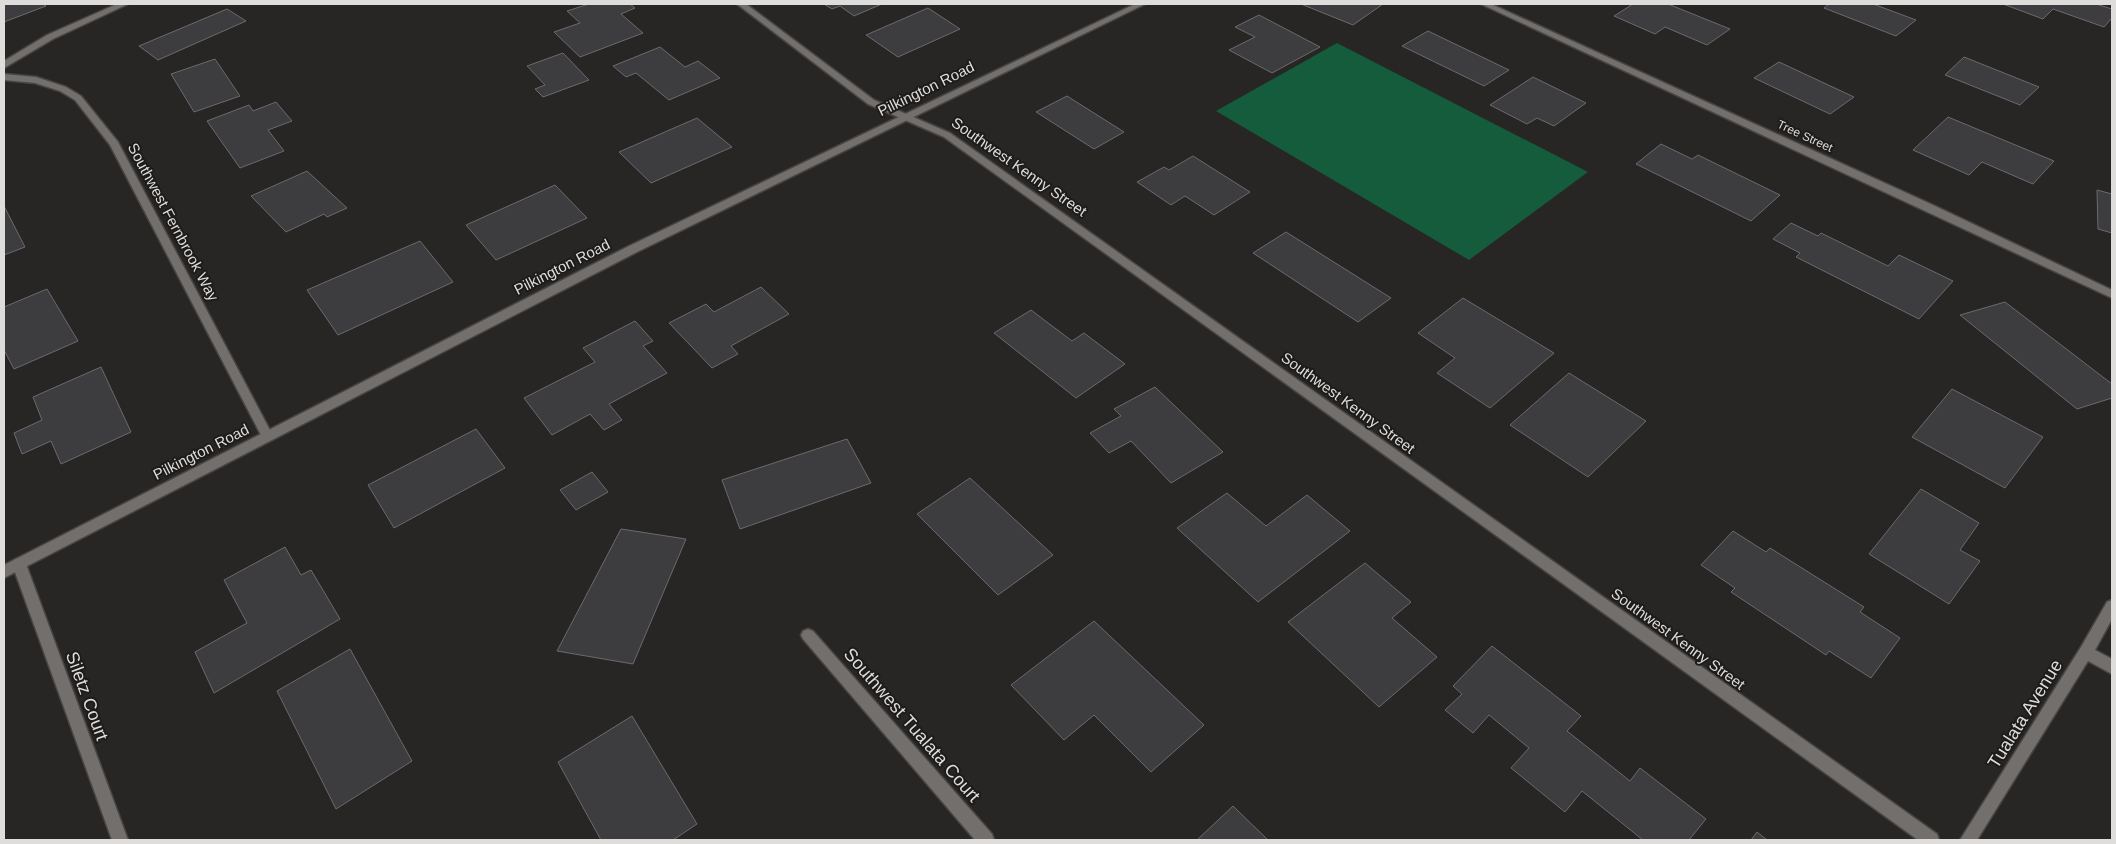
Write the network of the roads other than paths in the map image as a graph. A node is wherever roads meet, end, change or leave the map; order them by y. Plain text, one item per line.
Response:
1 (124, 4) edge
2 (741, 4) edge
3 (1141, 4) edge
4 (1486, 4) edge
5 (4, 65) edge
6 (4, 77) edge
7 (905, 118) junction
8 (2112, 294) edge
9 (267, 436) junction
10 (19, 564) junction
11 (4, 572) edge
12 (2112, 606) edge
13 (808, 635) dead end
14 (2086, 652) junction
15 (2112, 667) edge
16 (120, 840) edge
17 (986, 840) edge
18 (1931, 840) edge
19 (1968, 840) edge

1 - 5 street
2 - 7 street, Southwest Kenny Street
3 - 7 street, Pilkington Road
4 - 8 street, Tree Street
6 - 9 street, Southwest Fernbrook Way
7 - 9 street, Pilkington Road
7 - 18 street, Southwest Kenny Street
9 - 10 street, Pilkington Road
10 - 11 street, Pilkington Road
10 - 16 street, Siletz Court
12 - 14 street, Tualata Avenue
13 - 17 street, Southwest Tualata Court
14 - 15 street
14 - 19 street, Tualata Avenue

